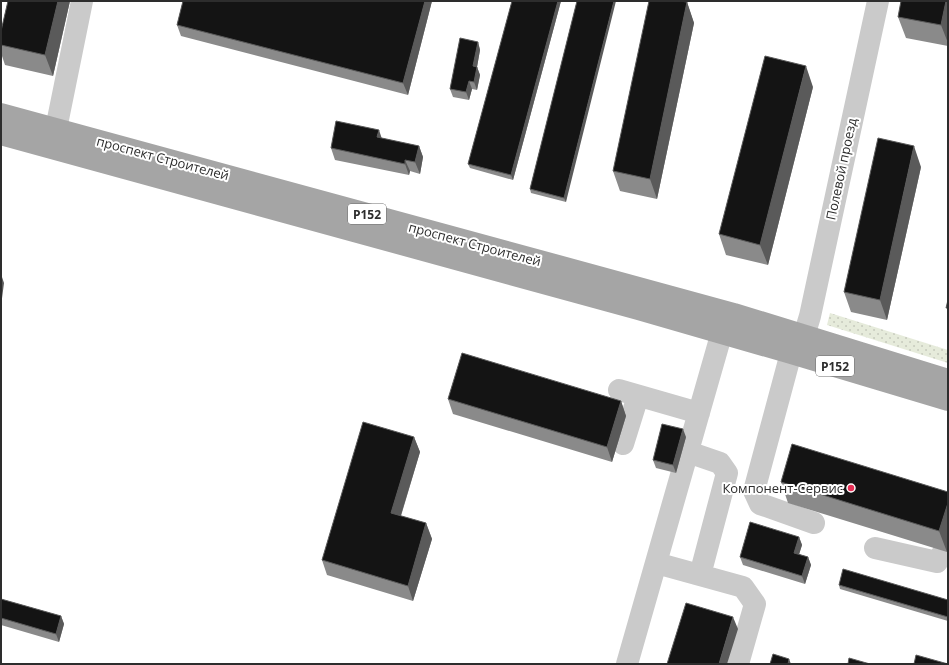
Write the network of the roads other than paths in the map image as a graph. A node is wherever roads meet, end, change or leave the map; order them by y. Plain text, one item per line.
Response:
1 (82, 1) edge
2 (878, 1) edge
3 (1, 114) edge
4 (1, 134) edge
5 (54, 139) junction
6 (722, 332) junction
7 (797, 344) junction
8 (948, 380) edge
9 (948, 400) edge
10 (699, 413) junction
11 (623, 444) dead end
12 (688, 452) junction
13 (814, 524) dead end
14 (948, 546) edge
15 (875, 548) dead end
16 (656, 563) junction
17 (700, 575) junction
18 (627, 664) edge
19 (738, 664) edge

1 - 5 street
2 - 7 street, Полевой проезд
3 - 5 main road, проспект Строителей / Р152
4 - 5 main road, проспект Строителей / Р152
5 - 6 main road, проспект Строителей / Р152
5 - 7 main road, проспект Строителей / Р152
6 - 7 main road, проспект Строителей / Р152
6 - 10 street
7 - 8 main road, проспект Строителей / Р152
7 - 9 main road, проспект Строителей / Р152
7 - 13 street, Полевой проезд
10 - 11 street
10 - 12 street
12 - 16 street
12 - 17 street
14 - 15 street
16 - 17 street
16 - 18 street
17 - 19 street

